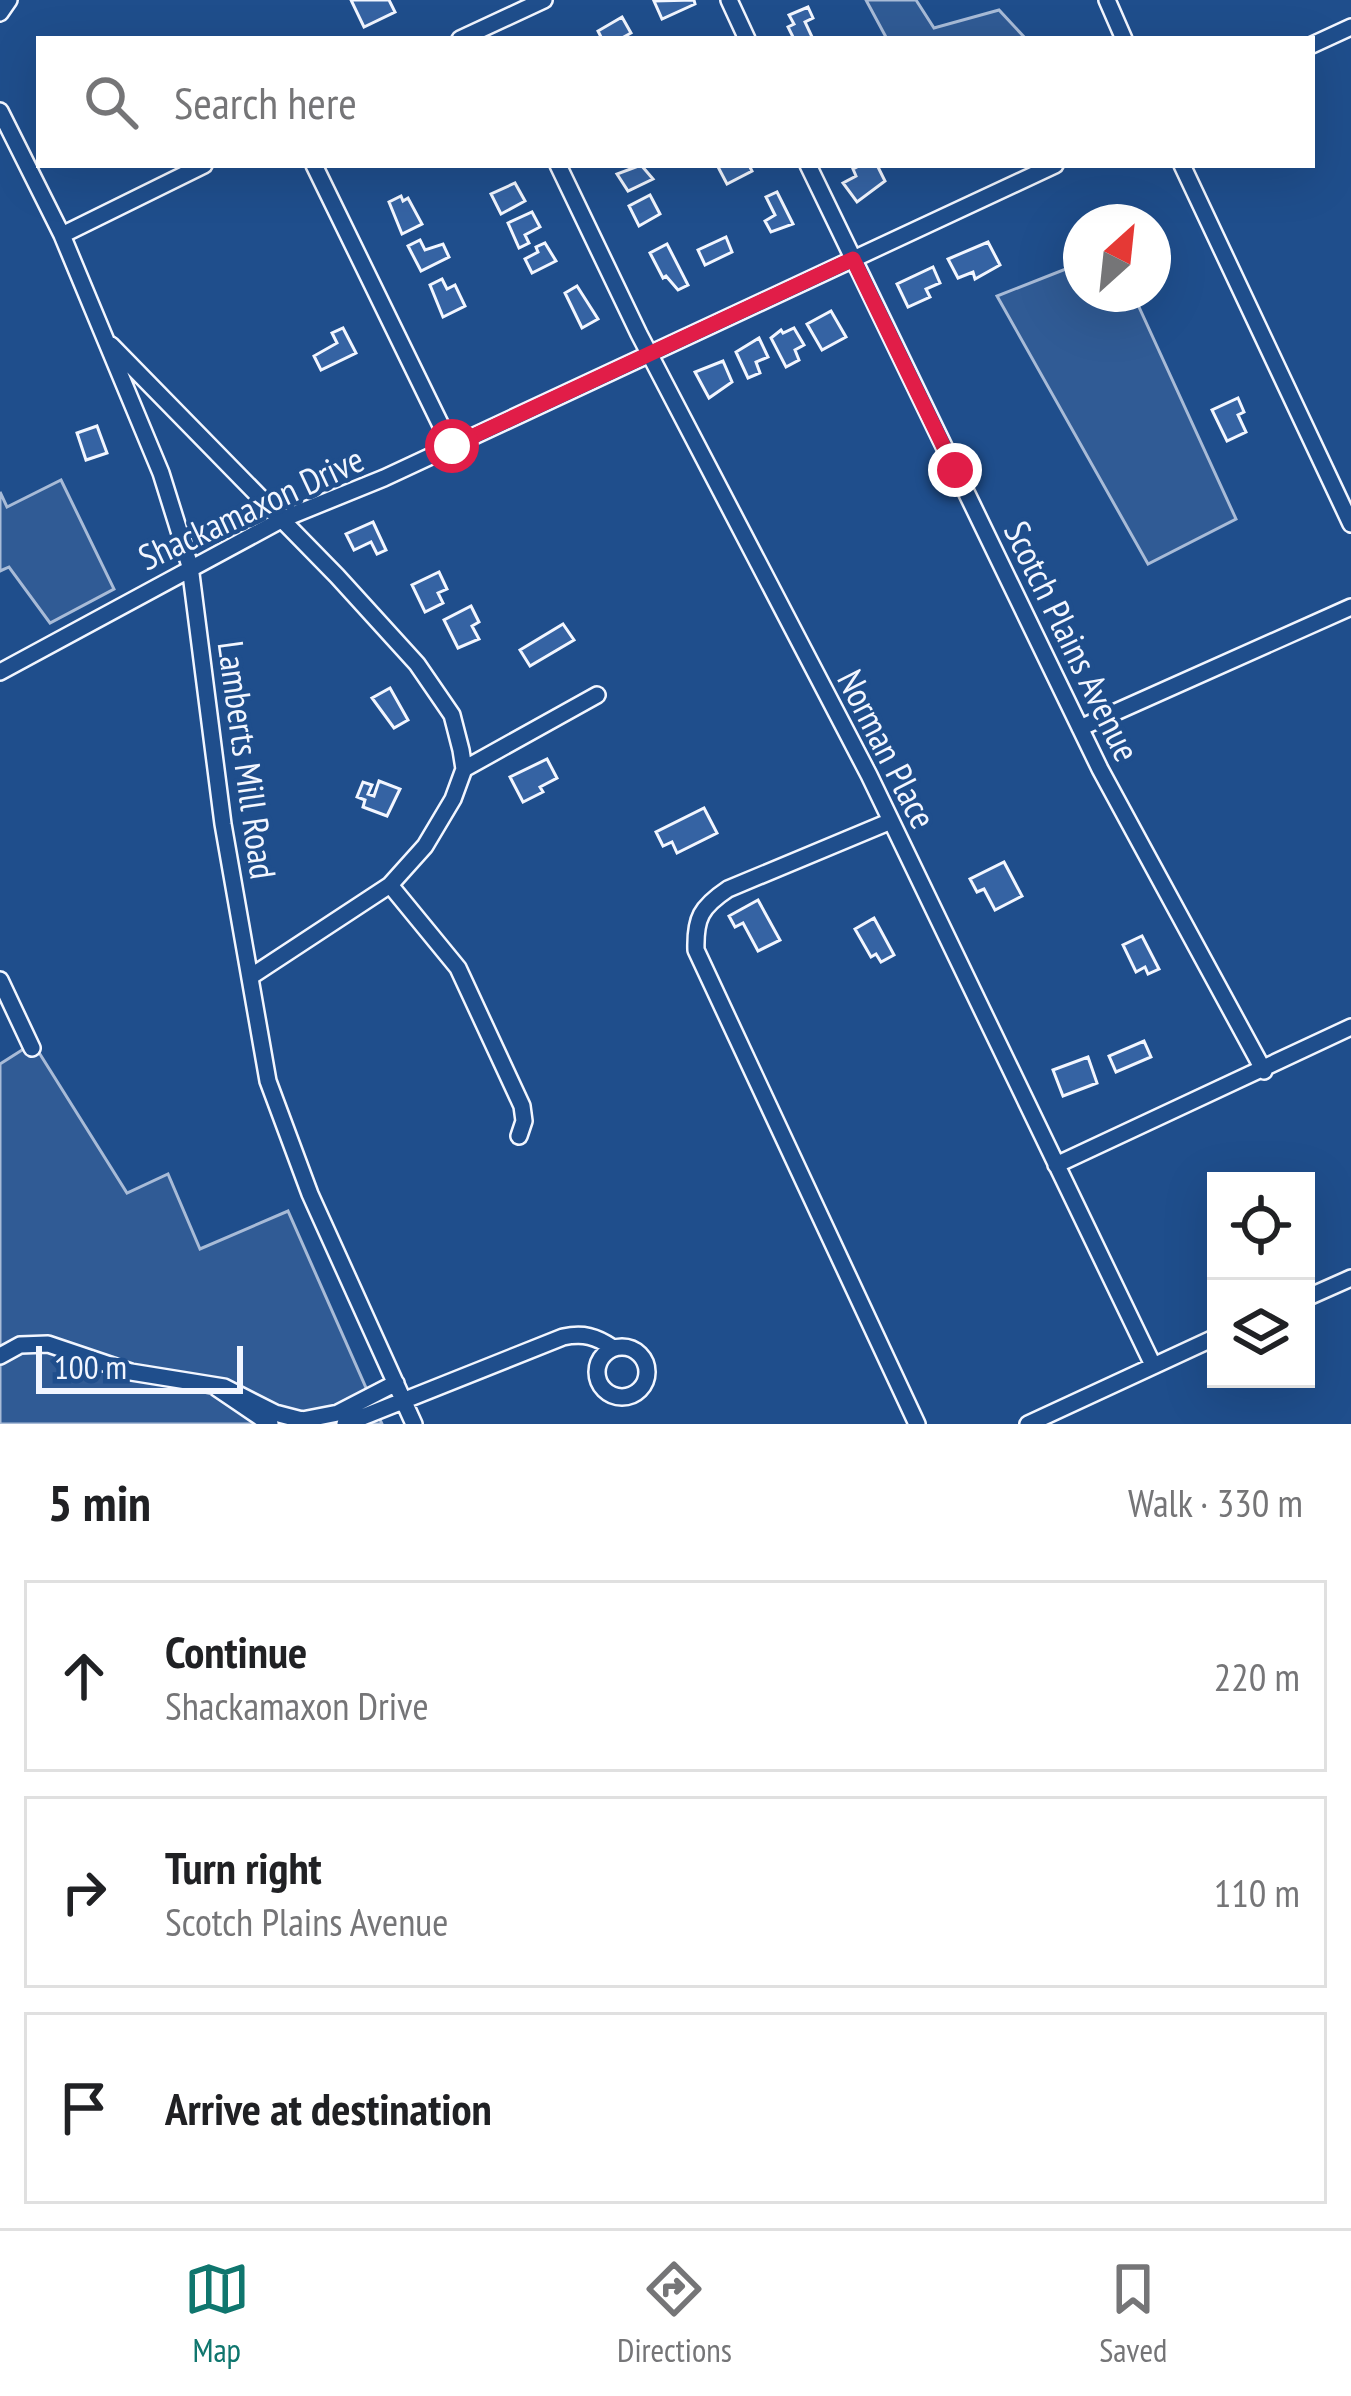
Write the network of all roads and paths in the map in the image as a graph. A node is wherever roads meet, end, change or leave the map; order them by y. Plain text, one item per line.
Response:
1 (9, 0) edge
2 (544, 0) edge
3 (729, 0) edge
4 (1107, 0) edge
5 (0, 13) edge
6 (1351, 27) edge
7 (494, 31) edge
8 (746, 36) edge
9 (1123, 36) edge
10 (1315, 44) edge
11 (0, 111) edge
12 (198, 168) edge
13 (315, 168) edge
14 (559, 168) edge
15 (809, 168) edge
16 (1048, 168) edge
17 (1182, 168) edge
18 (62, 236) junction
19 (853, 259) junction
20 (105, 339) junction
21 (649, 354) junction
22 (452, 446) junction
23 (283, 519) junction
24 (1351, 524) edge
25 (190, 566) junction
26 (1351, 607) edge
27 (0, 672) edge
28 (596, 695) dead end
29 (1080, 728) junction
30 (464, 769) junction
31 (891, 821) junction
32 (390, 885) junction
33 (250, 977) junction
34 (0, 980) edge
35 (1351, 1027) edge
36 (32, 1048) dead end
37 (1264, 1071) junction
38 (520, 1136) dead end
39 (1056, 1165) junction
40 (1351, 1278) edge
41 (1315, 1294) edge
42 (1207, 1341) edge
43 (613, 1348) dead end
44 (0, 1356) edge
45 (1153, 1365) junction
46 (210, 1382) junction
47 (399, 1390) junction
48 (270, 1424) edge
49 (345, 1424) edge
50 (414, 1424) edge
51 (917, 1424) edge
52 (1028, 1424) edge

1 - 5 street
2 - 7 street
3 - 8 street
4 - 9 street
6 - 10 street
11 - 18 street, Lamberts Mill Road
12 - 18 street
13 - 22 street
14 - 21 street, Norman Place
15 - 19 street, Scotch Plains Avenue
16 - 19 street, Shackamaxon Drive
17 - 24 street
18 - 20 street, Lamberts Mill Road
19 - 21 street, Shackamaxon Drive
19 - 29 street, Scotch Plains Avenue
20 - 23 street
20 - 25 street, Lamberts Mill Road
21 - 22 street, Shackamaxon Drive
21 - 31 street, Norman Place
22 - 23 street, Shackamaxon Drive
23 - 25 street, Shackamaxon Drive
23 - 30 street
25 - 27 street, Shackamaxon Drive
25 - 33 street, Lamberts Mill Road
26 - 29 street
28 - 30 street
29 - 37 street, Scotch Plains Avenue
30 - 32 street
31 - 39 street, Norman Place
31 - 51 street
32 - 33 street
32 - 38 street
33 - 47 street, Lamberts Mill Road
34 - 36 street
35 - 37 street
37 - 39 street
39 - 45 street, Norman Place
40 - 41 street
42 - 45 street
43 - 47 street
44 - 46 street
45 - 52 street
46 - 47 street
46 - 48 street
47 - 49 street
47 - 50 street, Lamberts Mill Road

